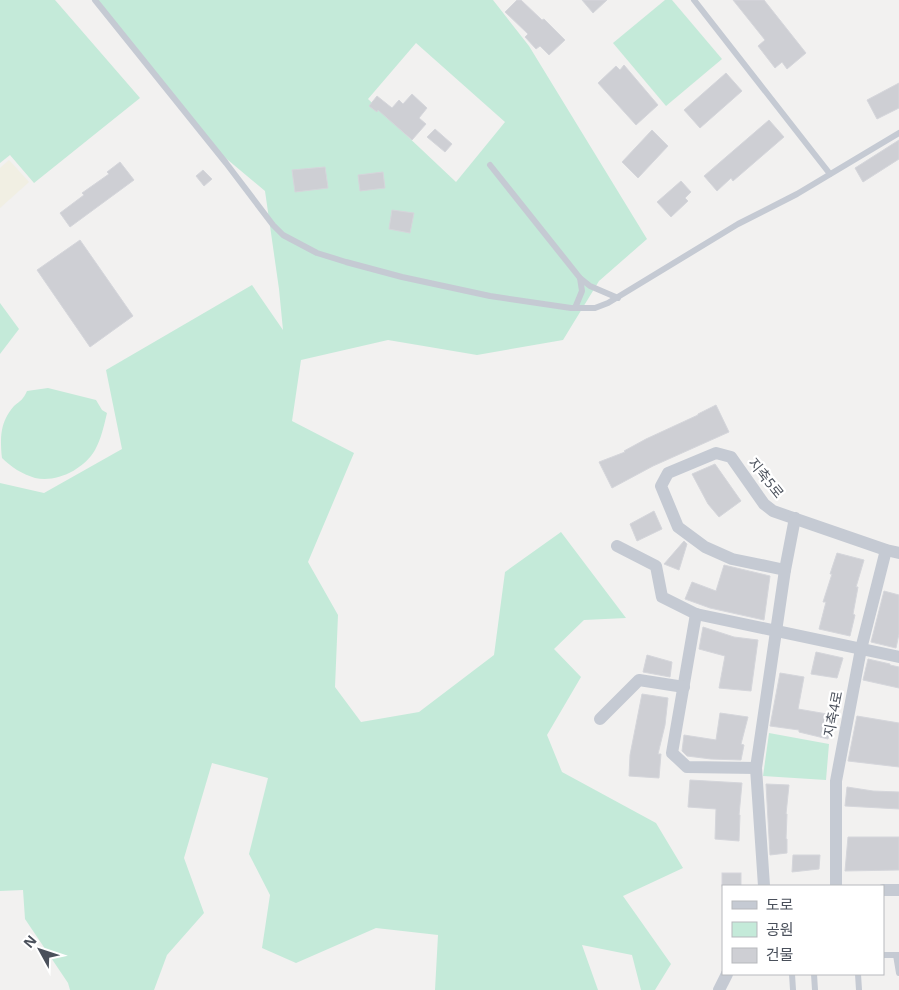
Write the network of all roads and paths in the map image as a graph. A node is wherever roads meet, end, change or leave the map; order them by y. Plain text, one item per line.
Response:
1 (95, 0) edge
2 (694, 0) edge
3 (899, 132) edge
4 (490, 165) dead end
5 (830, 174) junction
6 (580, 278) junction
7 (618, 298) junction
8 (575, 308) junction
9 (795, 518) junction
10 (617, 546) dead end
11 (886, 550) junction
12 (899, 553) edge
13 (786, 570) junction
14 (696, 614) junction
15 (777, 631) junction
16 (860, 650) junction
17 (899, 657) edge
18 (684, 687) junction
19 (600, 719) dead end
20 (756, 768) junction
21 (764, 885) edge
22 (836, 885) edge
23 (884, 890) edge
24 (899, 890) edge
25 (897, 955) edge
26 (884, 956) edge
27 (899, 973) edge
28 (726, 975) edge
29 (792, 975) edge
30 (814, 975) edge
31 (858, 975) edge
32 (719, 990) edge
33 (793, 990) edge
34 (815, 990) edge
35 (859, 990) edge

1 - 8 lane
2 - 5 lane
3 - 5 lane
4 - 6 lane
5 - 7 lane
6 - 7 lane
6 - 8 lane
7 - 8 lane
9 - 11 street, 지축5로
9 - 13 street
9 - 13 street, 지축5로
10 - 14 street
11 - 12 street, 지축5로
11 - 16 street, 지축4로
13 - 15 street
14 - 15 street
14 - 18 street
15 - 16 street
15 - 20 street
16 - 17 street
16 - 22 street, 지축4로
18 - 19 street
18 - 20 street
20 - 21 street
23 - 24 street
25 - 26 lane
25 - 27 lane
28 - 32 street
29 - 33 lane
30 - 34 lane
31 - 35 lane

